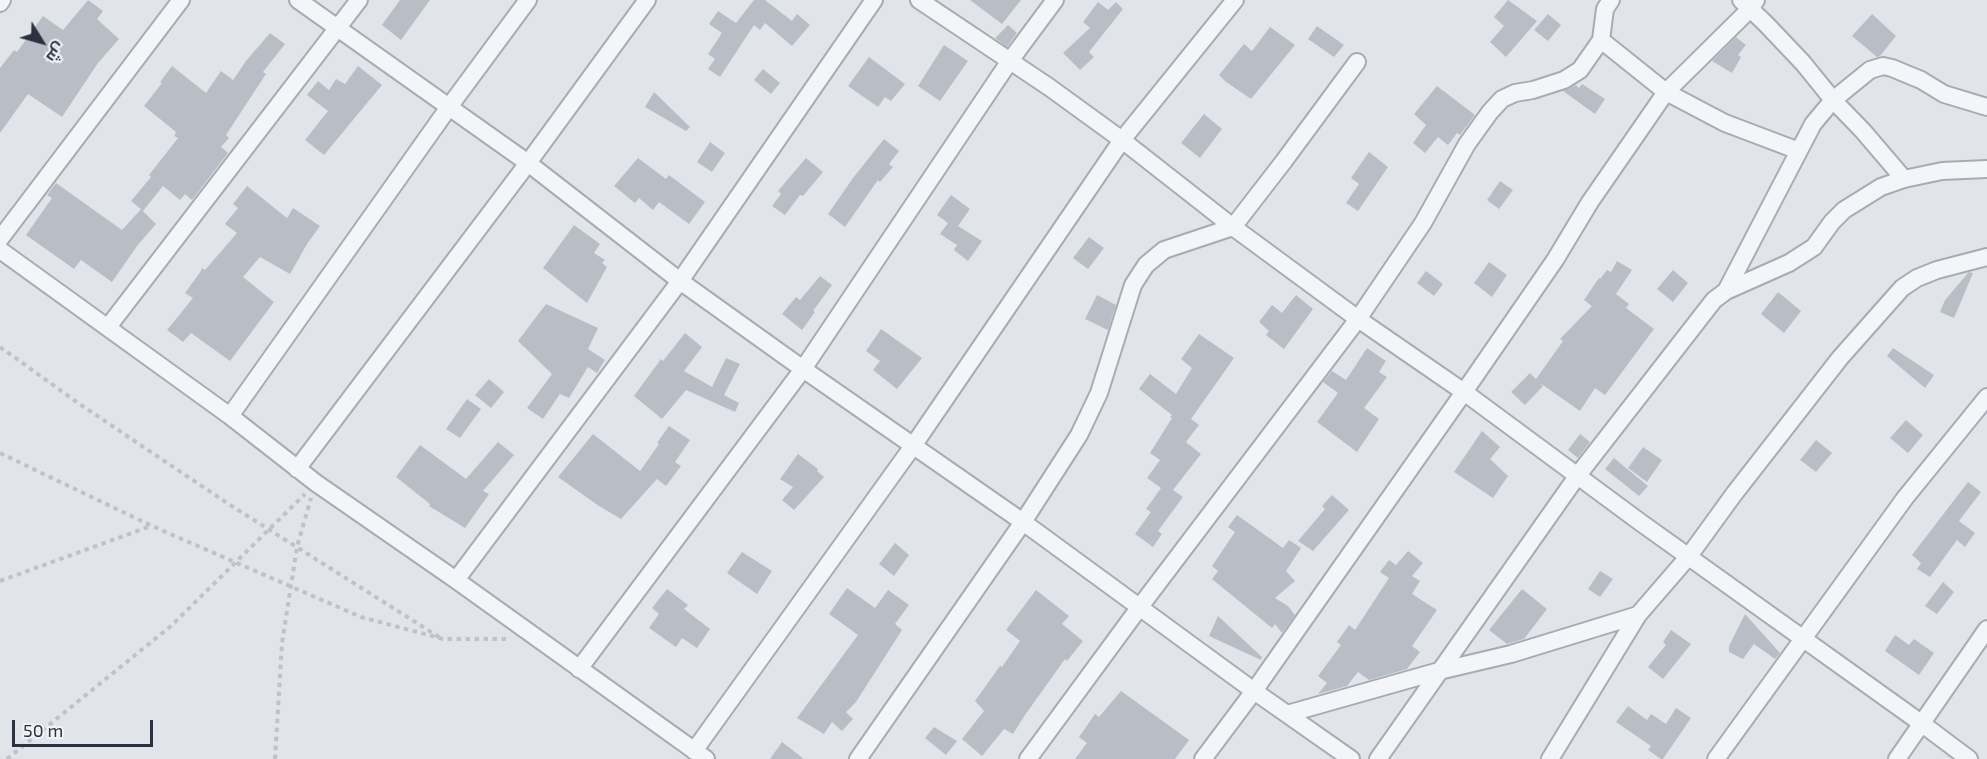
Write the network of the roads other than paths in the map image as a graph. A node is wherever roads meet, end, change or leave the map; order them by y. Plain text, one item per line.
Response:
1 (181, 0) edge
2 (298, 0) edge
3 (359, 0) edge
4 (528, 0) edge
5 (647, 0) edge
6 (874, 0) edge
7 (919, 0) edge
8 (1056, 0) edge
9 (1235, 0) edge
10 (1611, 0) edge
11 (1749, 3) edge
12 (338, 29) junction
13 (1601, 40) junction
14 (1009, 62) junction
15 (1357, 62) dead end
16 (1666, 92) junction
17 (1833, 100) junction
18 (449, 107) junction
19 (1987, 107) edge
20 (1122, 140) junction
21 (1799, 151) junction
22 (528, 163) junction
23 (1987, 169) edge
24 (1904, 179) junction
25 (1233, 227) junction
26 (0, 238) edge
27 (0, 250) edge
28 (1987, 256) edge
29 (680, 281) junction
30 (1726, 291) junction
31 (1358, 319) junction
32 (108, 327) junction
33 (803, 369) junction
34 (1464, 392) junction
35 (1987, 397) edge
36 (230, 416) junction
37 (913, 446) junction
38 (297, 469) junction
39 (1578, 475) junction
40 (1023, 522) junction
41 (1689, 556) junction
42 (456, 580) junction
43 (1139, 608) junction
44 (1638, 615) junction
45 (1987, 629) edge
46 (1804, 638) junction
47 (579, 669) junction
48 (1440, 671) junction
49 (1254, 691) junction
50 (1287, 714) junction
51 (1921, 723) junction
52 (700, 755) edge
53 (858, 759) edge
54 (1028, 759) edge
55 (1203, 759) edge
56 (1351, 759) edge
57 (1378, 759) edge
58 (1550, 759) edge
59 (1716, 759) edge
60 (1897, 759) edge
61 (1968, 759) edge

1 - 26 street
2 - 12 street
3 - 12 street
4 - 18 street
5 - 22 street
6 - 29 street
7 - 14 street
8 - 14 street
9 - 20 street
10 - 13 street
11 - 16 street
11 - 17 street
12 - 18 street
12 - 32 street
13 - 16 street
13 - 31 street
14 - 20 street
14 - 33 street
15 - 25 street
16 - 21 street
16 - 34 street
17 - 19 street
17 - 21 street
17 - 24 street
18 - 22 street
18 - 36 street
20 - 25 street
20 - 37 street
21 - 30 street
22 - 29 street
22 - 38 street
23 - 24 street
24 - 30 street
25 - 31 street
25 - 40 street
27 - 32 street
28 - 41 street
29 - 33 street
29 - 42 street
30 - 39 street
31 - 34 street
31 - 43 street
32 - 36 street
33 - 37 street
33 - 47 street
34 - 39 street
34 - 49 street
35 - 46 street
36 - 38 street
37 - 40 street
37 - 52 street
38 - 42 street
39 - 41 street
39 - 48 street
40 - 43 street
40 - 53 street
41 - 44 street
41 - 46 street
42 - 47 street
43 - 49 street
43 - 54 street
44 - 48 street
44 - 58 street
45 - 51 street
46 - 51 street
46 - 59 street
47 - 52 street
48 - 50 street
48 - 57 street
49 - 50 street
49 - 55 street
50 - 56 street
51 - 60 street
51 - 61 street

